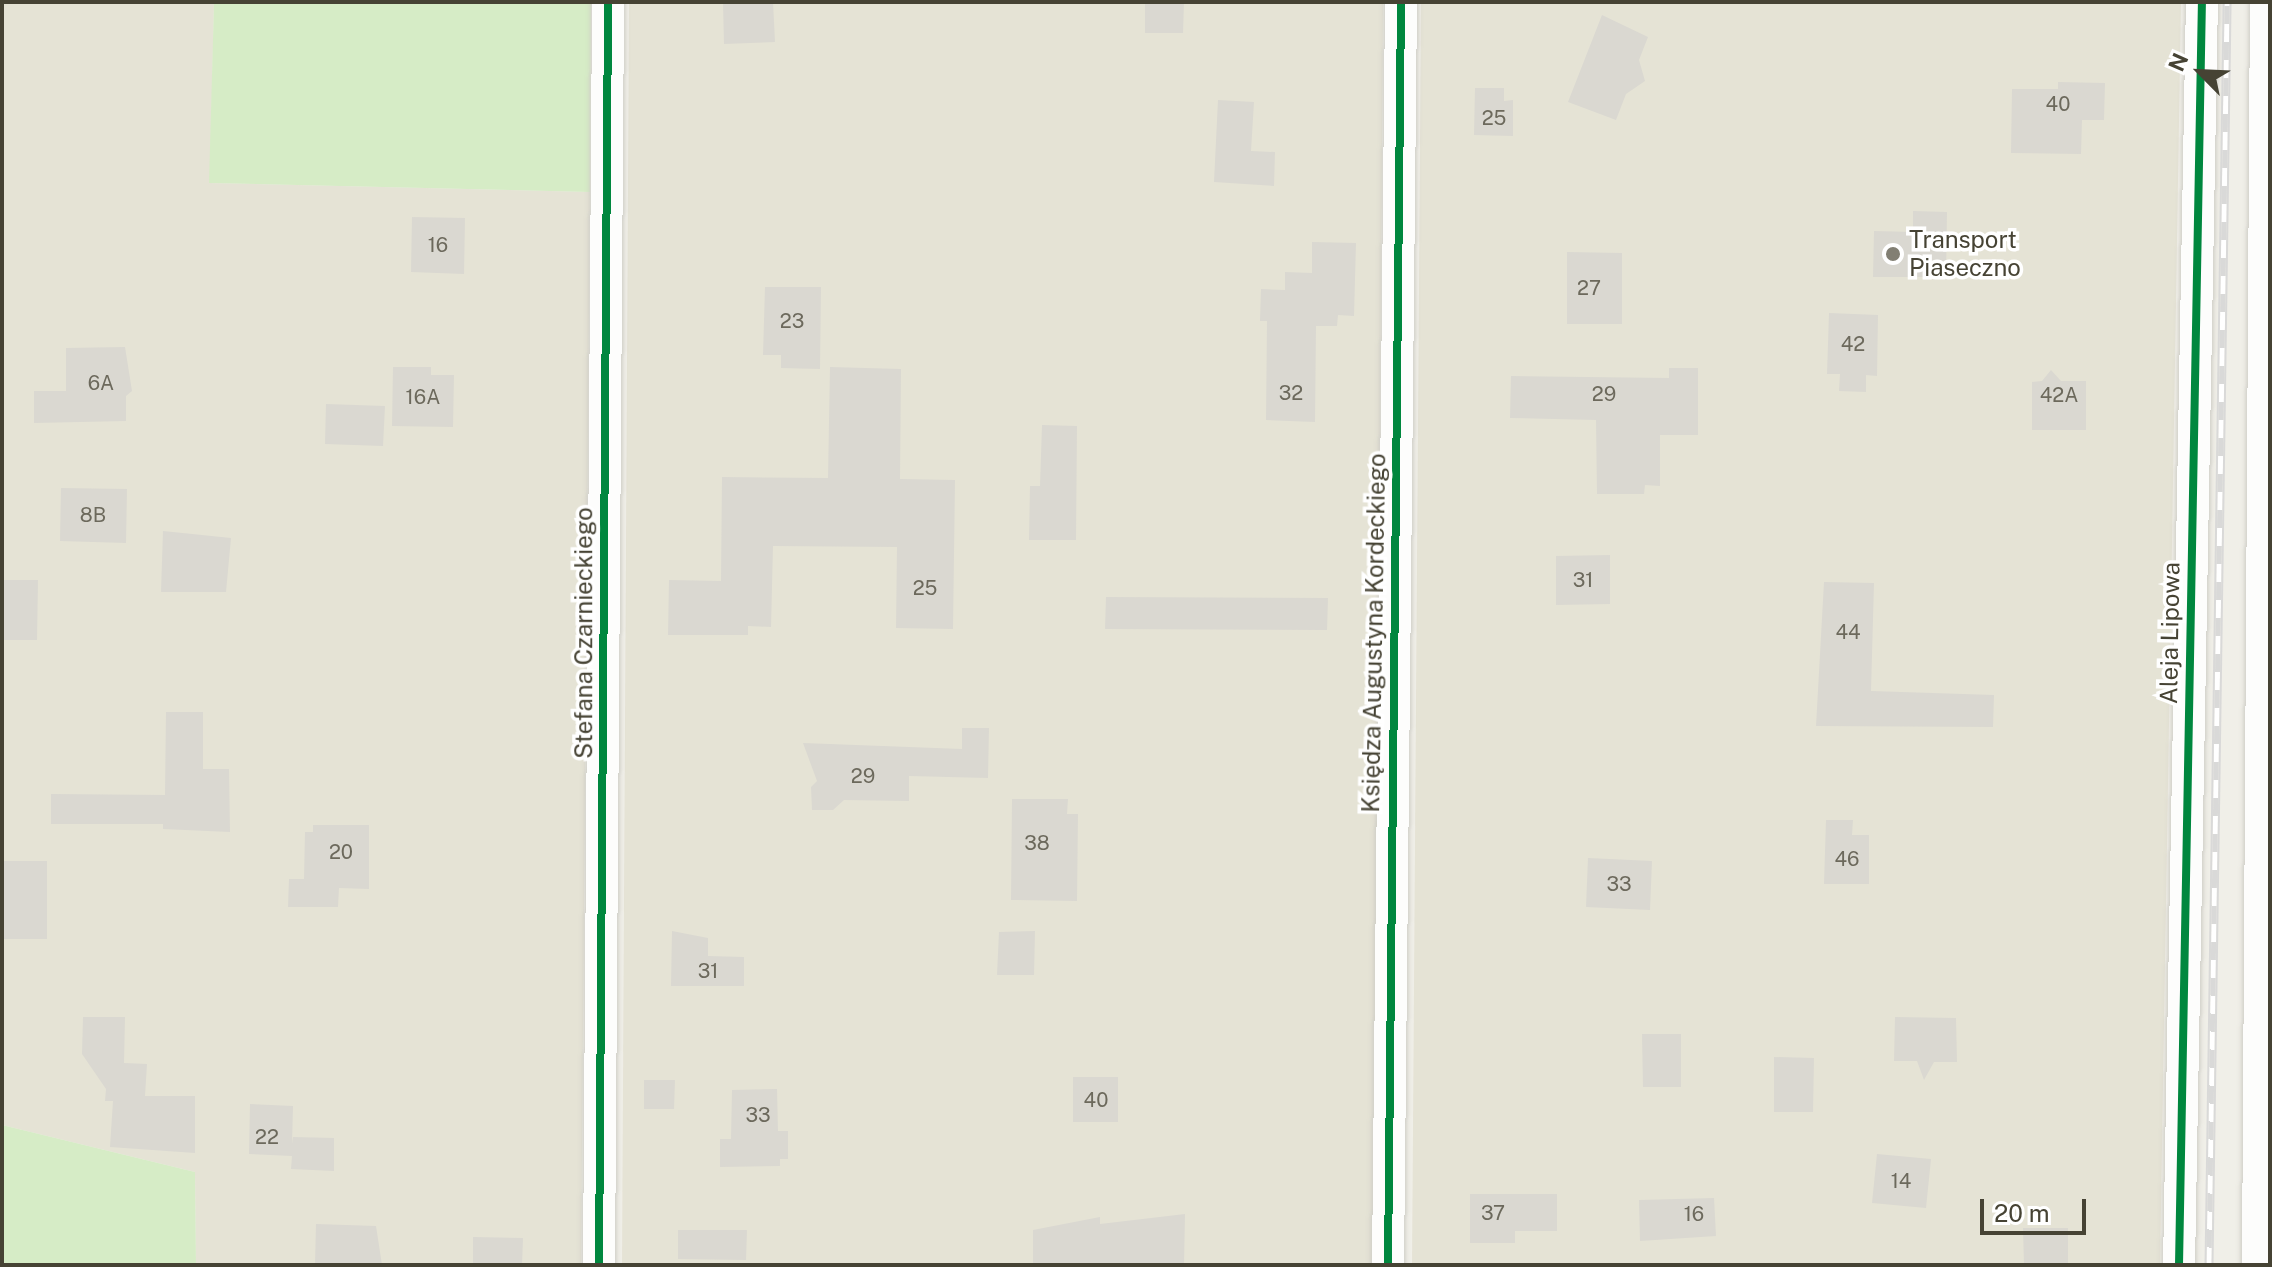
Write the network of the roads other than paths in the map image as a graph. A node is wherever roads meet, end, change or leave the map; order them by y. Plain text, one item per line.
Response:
1 (608, 2) edge
2 (1401, 2) edge
3 (2202, 2) edge
4 (2266, 2) edge
5 (599, 1265) edge
6 (1388, 1265) edge
7 (2179, 1265) edge
8 (2258, 1265) edge

1 - 5 street, Stefana Czarnieckiego
2 - 6 street, Księdza Augustyna Kordeckiego
3 - 7 street, Aleja Lipowa
4 - 8 street

